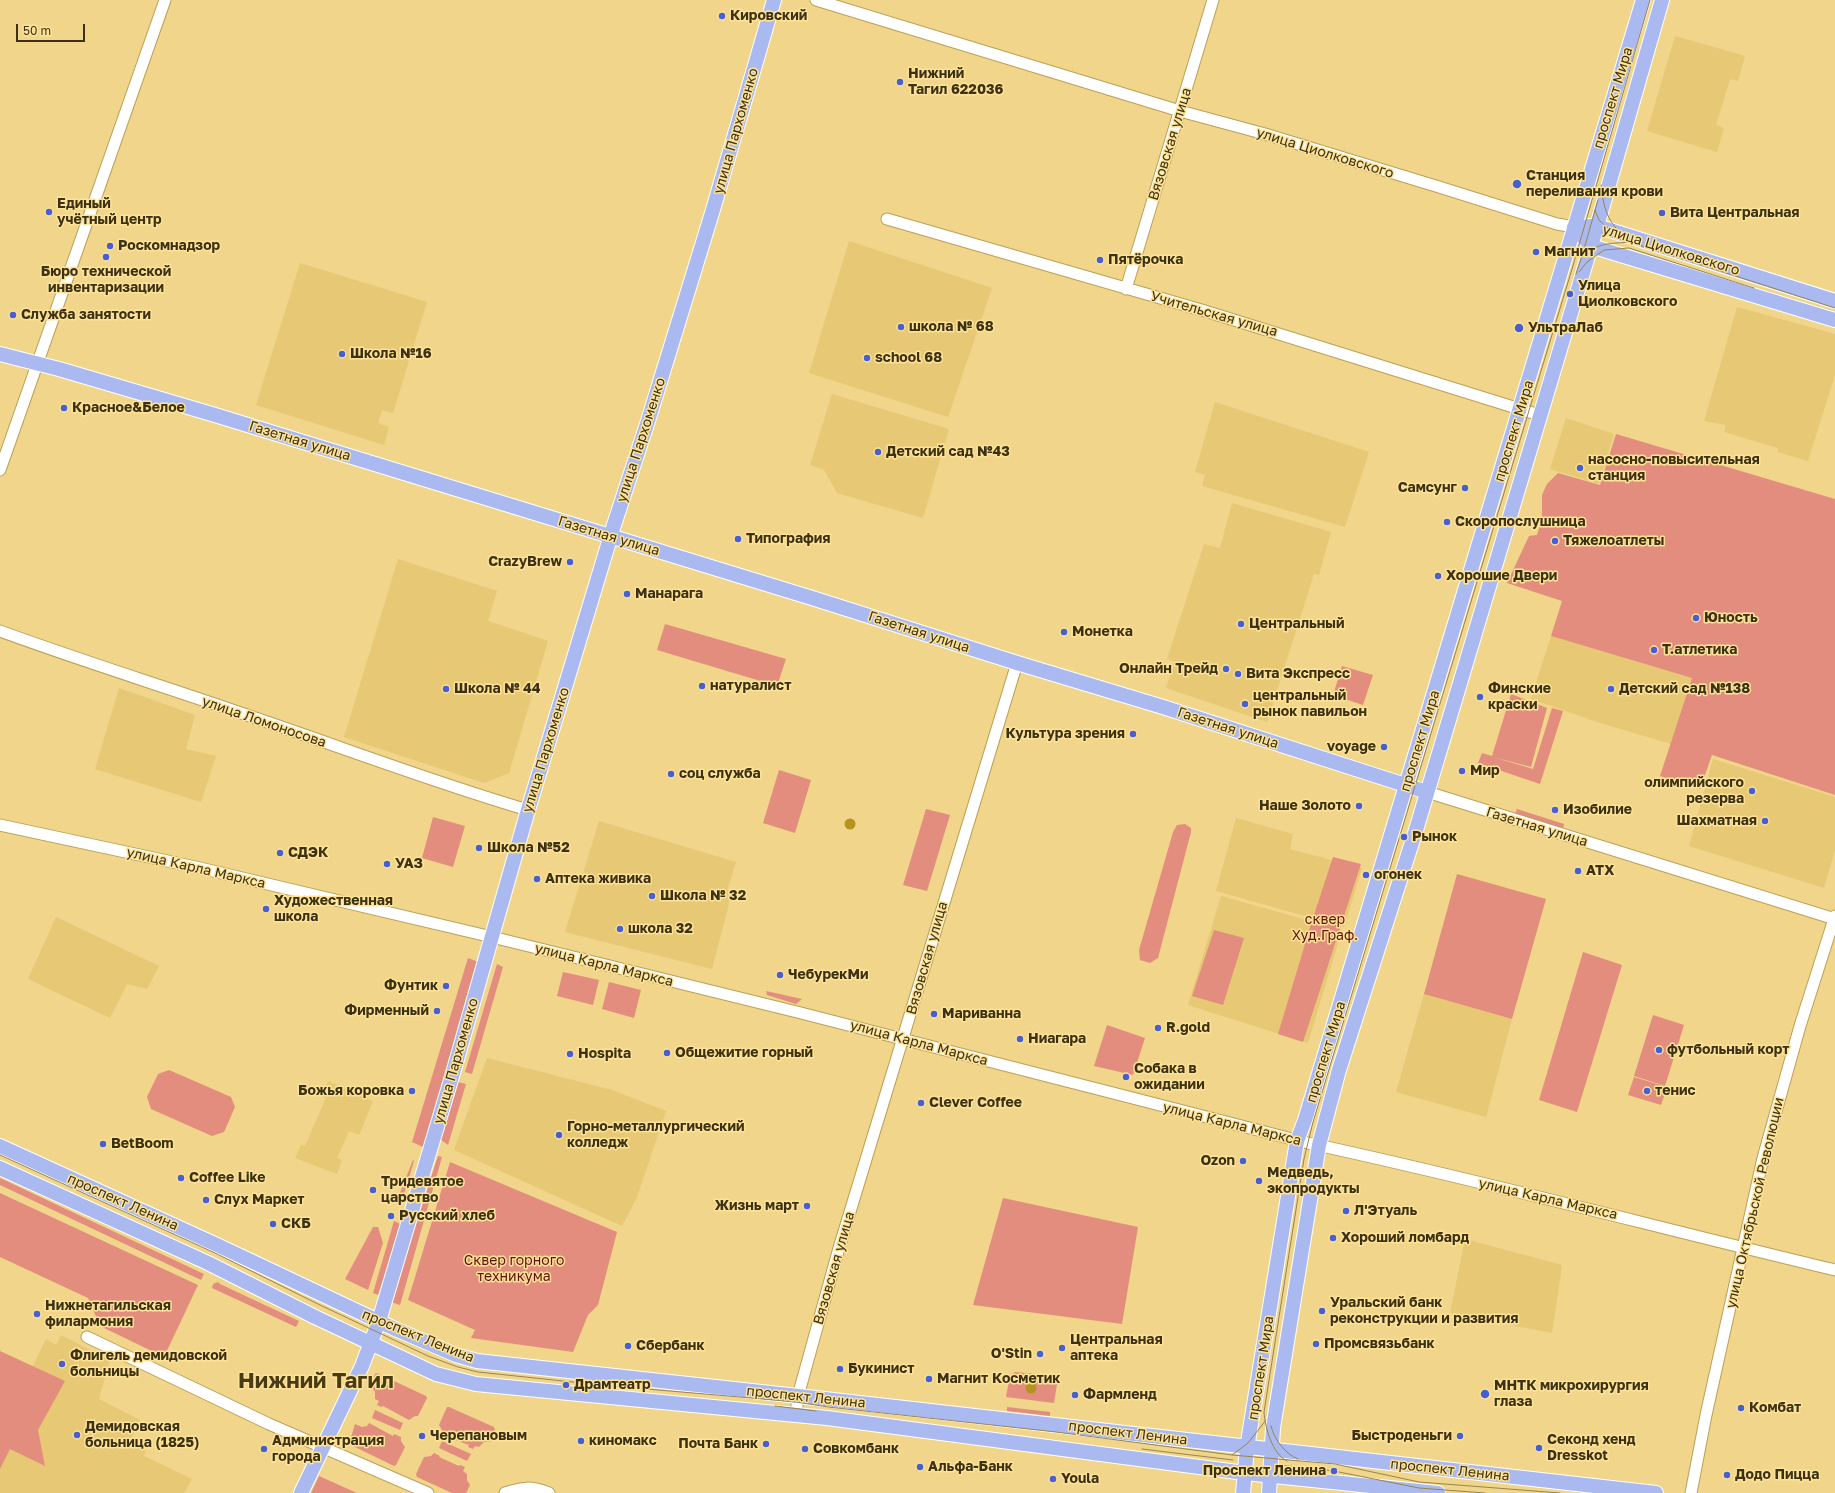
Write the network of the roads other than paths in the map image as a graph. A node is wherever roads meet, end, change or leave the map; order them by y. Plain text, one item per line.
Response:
1 (166, 0) edge
2 (774, 0) edge
3 (816, 0) edge
4 (1213, 0) edge
5 (1643, 0) edge
6 (1662, 0) edge
7 (1180, 111) junction
8 (887, 219) dead end
9 (1597, 226) junction
10 (1574, 227) junction
11 (1591, 246) junction
12 (1126, 289) junction
13 (1835, 301) edge
14 (1835, 320) edge
15 (0, 354) edge
16 (37, 363) junction
17 (1521, 409) junction
18 (1539, 415) junction
19 (0, 470) edge
20 (611, 537) junction
21 (0, 631) edge
22 (1017, 663) junction
23 (1406, 785) junction
24 (1427, 792) junction
25 (528, 810) junction
26 (0, 825) edge
27 (1835, 918) edge
28 (492, 937) junction
29 (902, 1039) junction
30 (1297, 1141) junction
31 (1318, 1145) junction
32 (0, 1146) edge
33 (0, 1168) edge
34 (1743, 1248) junction
35 (1835, 1270) edge
36 (379, 1321) junction
37 (87, 1337) dead end
38 (371, 1343) junction
39 (798, 1396) junction
40 (796, 1415) junction
41 (324, 1447) junction
42 (1247, 1448) junction
43 (1271, 1450) junction
44 (1245, 1473) junction
45 (1270, 1476) junction
46 (301, 1493) edge
47 (428, 1493) edge
48 (504, 1493) edge
49 (549, 1493) edge
50 (1243, 1493) edge
51 (1269, 1493) edge
52 (1438, 1493) edge
53 (1656, 1493) edge
54 (1691, 1493) edge

1 - 16 street
2 - 20 main road, улица Пархоменко
3 - 7 street, улица Циолковского
4 - 7 street, Вязовская улица
5 - 10 main road, проспект Мира
6 - 9 main road, проспект Мира
7 - 10 street, улица Циолковского
7 - 12 street, Вязовская улица
8 - 12 street, Учительская улица
9 - 10 main road, улица Циолковского
9 - 11 main road, проспект Мира
9 - 13 main road, улица Циолковского
10 - 11 main road
10 - 17 main road, проспект Мира
11 - 14 main road, улица Циолковского
11 - 18 main road, проспект Мира
12 - 17 street, Учительская улица
15 - 16 main road, Газетная улица
16 - 19 street
16 - 20 main road, Газетная улица
17 - 18 street, Учительская улица
17 - 23 main road, проспект Мира
18 - 24 main road, проспект Мира
20 - 22 main road, Газетная улица
20 - 25 main road, улица Пархоменко
21 - 25 street, улица Ломоносова
22 - 23 main road, Газетная улица
22 - 29 street, Вязовская улица
23 - 24 main road, Газетная улица
23 - 30 main road, проспект Мира
24 - 27 street, Газетная улица
24 - 31 main road, проспект Мира
25 - 28 main road, улица Пархоменко
26 - 28 street, улица Карла Маркса
27 - 34 street, улица Октябрьской Революции
28 - 29 street, улица Карла Маркса
28 - 36 main road, улица Пархоменко
29 - 30 street, улица Карла Маркса
29 - 39 street, Вязовская улица
30 - 31 street, улица Карла Маркса
30 - 42 main road, проспект Мира
31 - 34 street, улица Карла Маркса
31 - 43 main road, проспект Мира
32 - 36 main road, проспект Ленина
33 - 38 main road, проспект Ленина
34 - 35 street, улица Карла Маркса
34 - 54 street, улица Октябрьской Революции
36 - 38 main road, улица Пархоменко
36 - 39 main road, проспект Ленина
37 - 41 street
38 - 40 main road, проспект Ленина
38 - 41 main road, улица Пархоменко
39 - 40 street, Вязовская улица
39 - 42 main road, проспект Ленина
40 - 44 main road, проспект Ленина
41 - 46 main road, улица Пархоменко
41 - 47 street
42 - 43 main road, проспект Ленина
42 - 44 main road, проспект Мира
43 - 45 main road, проспект Мира
43 - 53 main road, проспект Ленина
44 - 45 main road, проспект Ленина
44 - 50 main road, проспект Мира
45 - 51 main road, проспект Мира
45 - 52 main road, проспект Ленина
48 - 49 street

